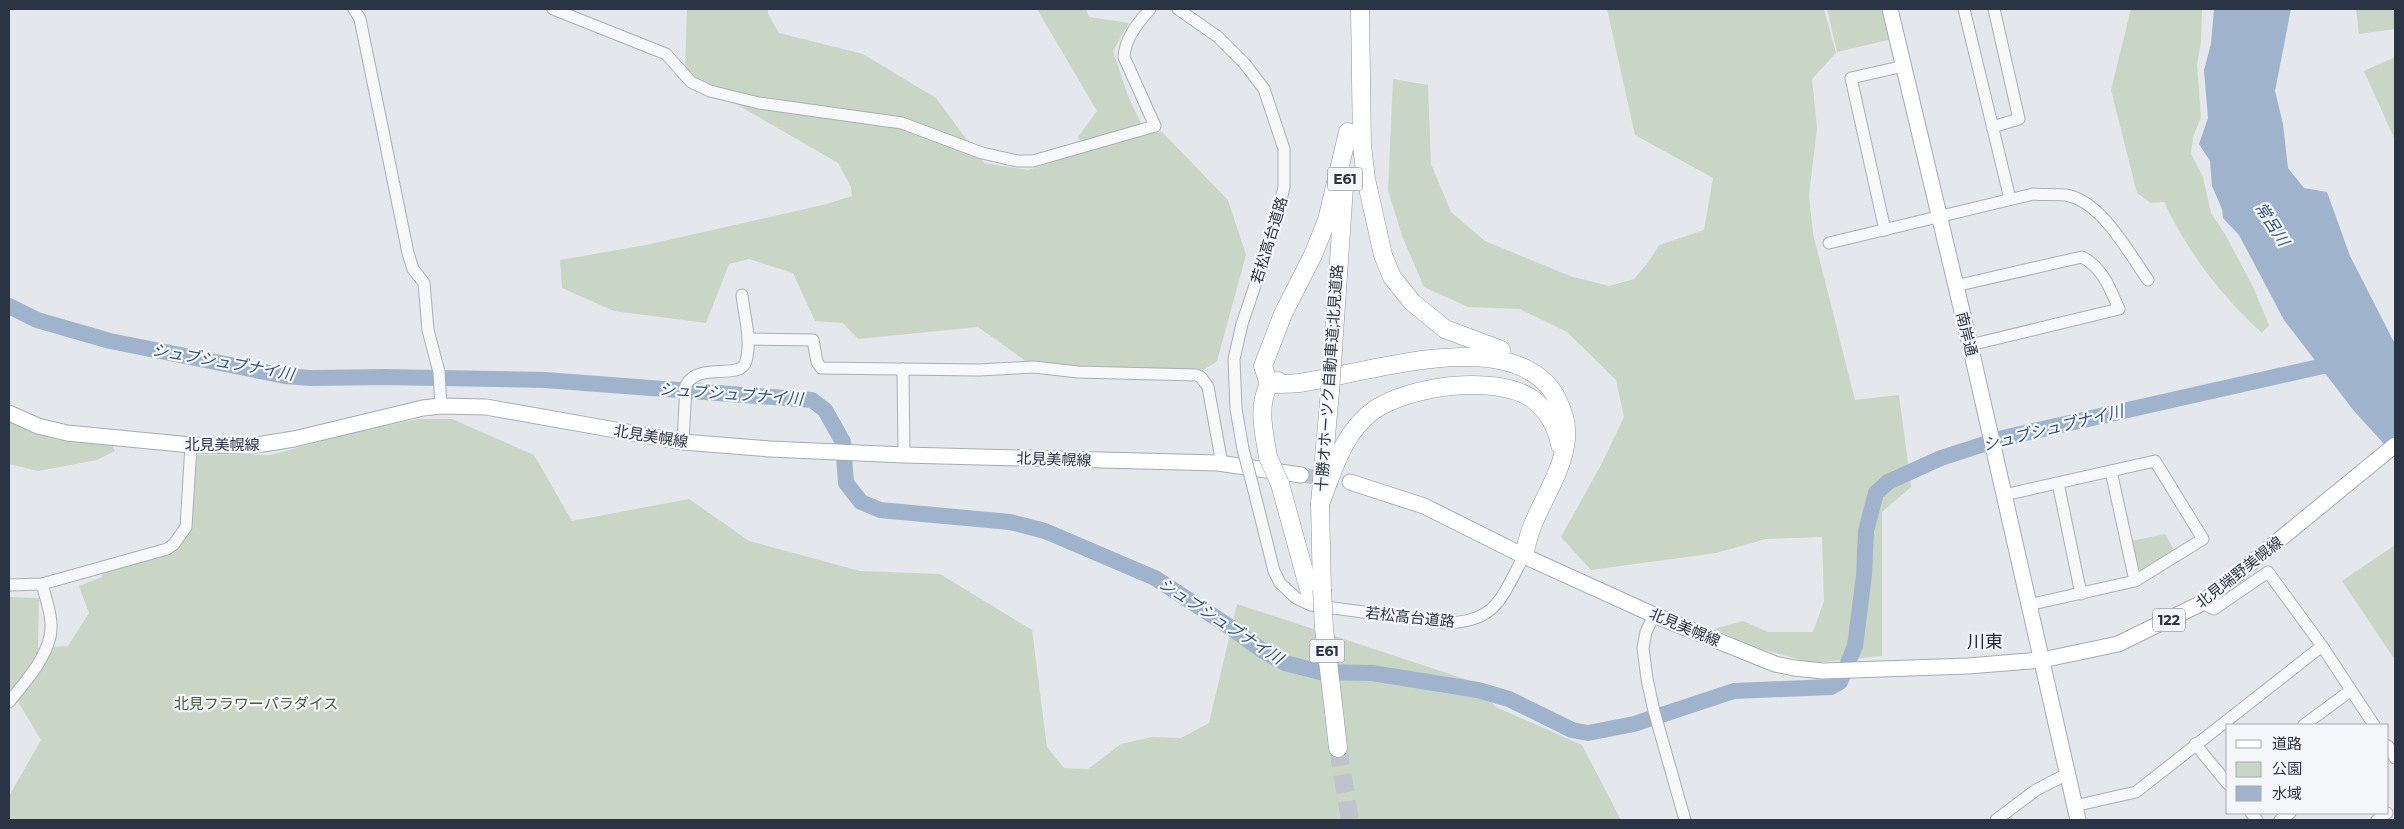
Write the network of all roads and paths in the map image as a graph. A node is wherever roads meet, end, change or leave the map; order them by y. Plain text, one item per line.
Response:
1 (354, 9) edge
2 (553, 9) edge
3 (1150, 9) edge
4 (1178, 9) edge
5 (1358, 9) edge
6 (1890, 9) edge
7 (1964, 9) edge
8 (1994, 9) edge
9 (1904, 66) junction
10 (1992, 127) junction
11 (1348, 132) junction
12 (2010, 199) junction
13 (1939, 218) junction
14 (1885, 230) junction
15 (1829, 243) dead end
16 (2148, 280) dead end
17 (1955, 286) junction
18 (742, 295) dead end
19 (748, 339) junction
20 (1970, 345) junction
21 (1501, 350) junction
22 (903, 369) junction
23 (1269, 384) junction
24 (441, 406) junction
25 (9, 413) edge
26 (683, 442) junction
27 (191, 445) junction
28 (2395, 445) edge
29 (904, 455) junction
30 (1562, 456) junction
31 (1222, 464) junction
32 (2111, 471) junction
33 (1302, 475) tunnel mouth
34 (1350, 482) tunnel mouth
35 (2058, 483) junction
36 (2004, 495) junction
37 (1320, 504) junction
38 (1524, 556) junction
39 (2135, 581) junction
40 (42, 584) junction
41 (9, 585) edge
42 (1316, 592) junction
43 (2081, 594) junction
44 (2202, 603) junction
45 (2028, 605) junction
46 (1654, 614) junction
47 (2322, 646) junction
48 (2042, 660) junction
49 (2350, 690) junction
50 (9, 702) edge
51 (2305, 724) edge
52 (2373, 724) edge
53 (1338, 742) tunnel mouth
54 (2195, 744) junction
55 (2067, 774) junction
56 (2226, 781) edge
57 (2076, 813) edge
58 (1685, 820) edge
59 (1996, 820) edge

1 - 24 street
2 - 3 street
4 - 38 street, 若松高台道路, bridge
5 - 11 highway, 十勝オホーツク自動車道;北見道路 / E61
5 - 21 highway
6 - 9 main road, 南岸通
7 - 10 street
8 - 10 street
9 - 13 main road, 南岸通
9 - 14 street
10 - 12 street
11 - 23 highway
11 - 37 highway, 十勝オホーツク自動車道;北見道路 / E61, bridge
12 - 13 street
12 - 16 street
13 - 14 street
13 - 17 main road, 南岸通
14 - 15 street
17 - 20 main road, 南岸通
17 - 20 street
18 - 19 street
19 - 22 street
19 - 26 street
20 - 36 main road, 南岸通
21 - 23 highway
21 - 38 highway
22 - 29 street
22 - 31 street
23 - 30 highway
23 - 42 highway, bridge
24 - 26 main road, 北見美幌線
24 - 27 main road, 北見美幌線
25 - 27 main road, 北見美幌線
26 - 29 main road, 北見美幌線
27 - 40 street
28 - 44 main road, 北見端野美幌線 / 122
29 - 31 main road, 北見美幌線
30 - 37 highway
30 - 38 highway
31 - 33 main road, 北見美幌線
32 - 35 street
32 - 39 street
32 - 39 street
34 - 38 main road, 北見美幌線
35 - 36 street
35 - 43 street
36 - 45 main road, 南岸通
37 - 42 highway, 十勝オホーツク自動車道;北見道路 / E61
38 - 46 main road, 北見美幌線
39 - 43 street
40 - 41 street
40 - 50 street
42 - 53 highway, 十勝オホーツク自動車道;北見道路 / E61, bridge
43 - 45 street
44 - 47 street
44 - 48 main road, 北見端野美幌線 / 122
45 - 48 main road, 南岸通
46 - 48 main road, 北見美幌線
46 - 58 street
47 - 49 street
47 - 54 street
48 - 55 main road
49 - 51 street
49 - 52 street
54 - 56 street
54 - 57 street
55 - 57 main road
55 - 59 street

